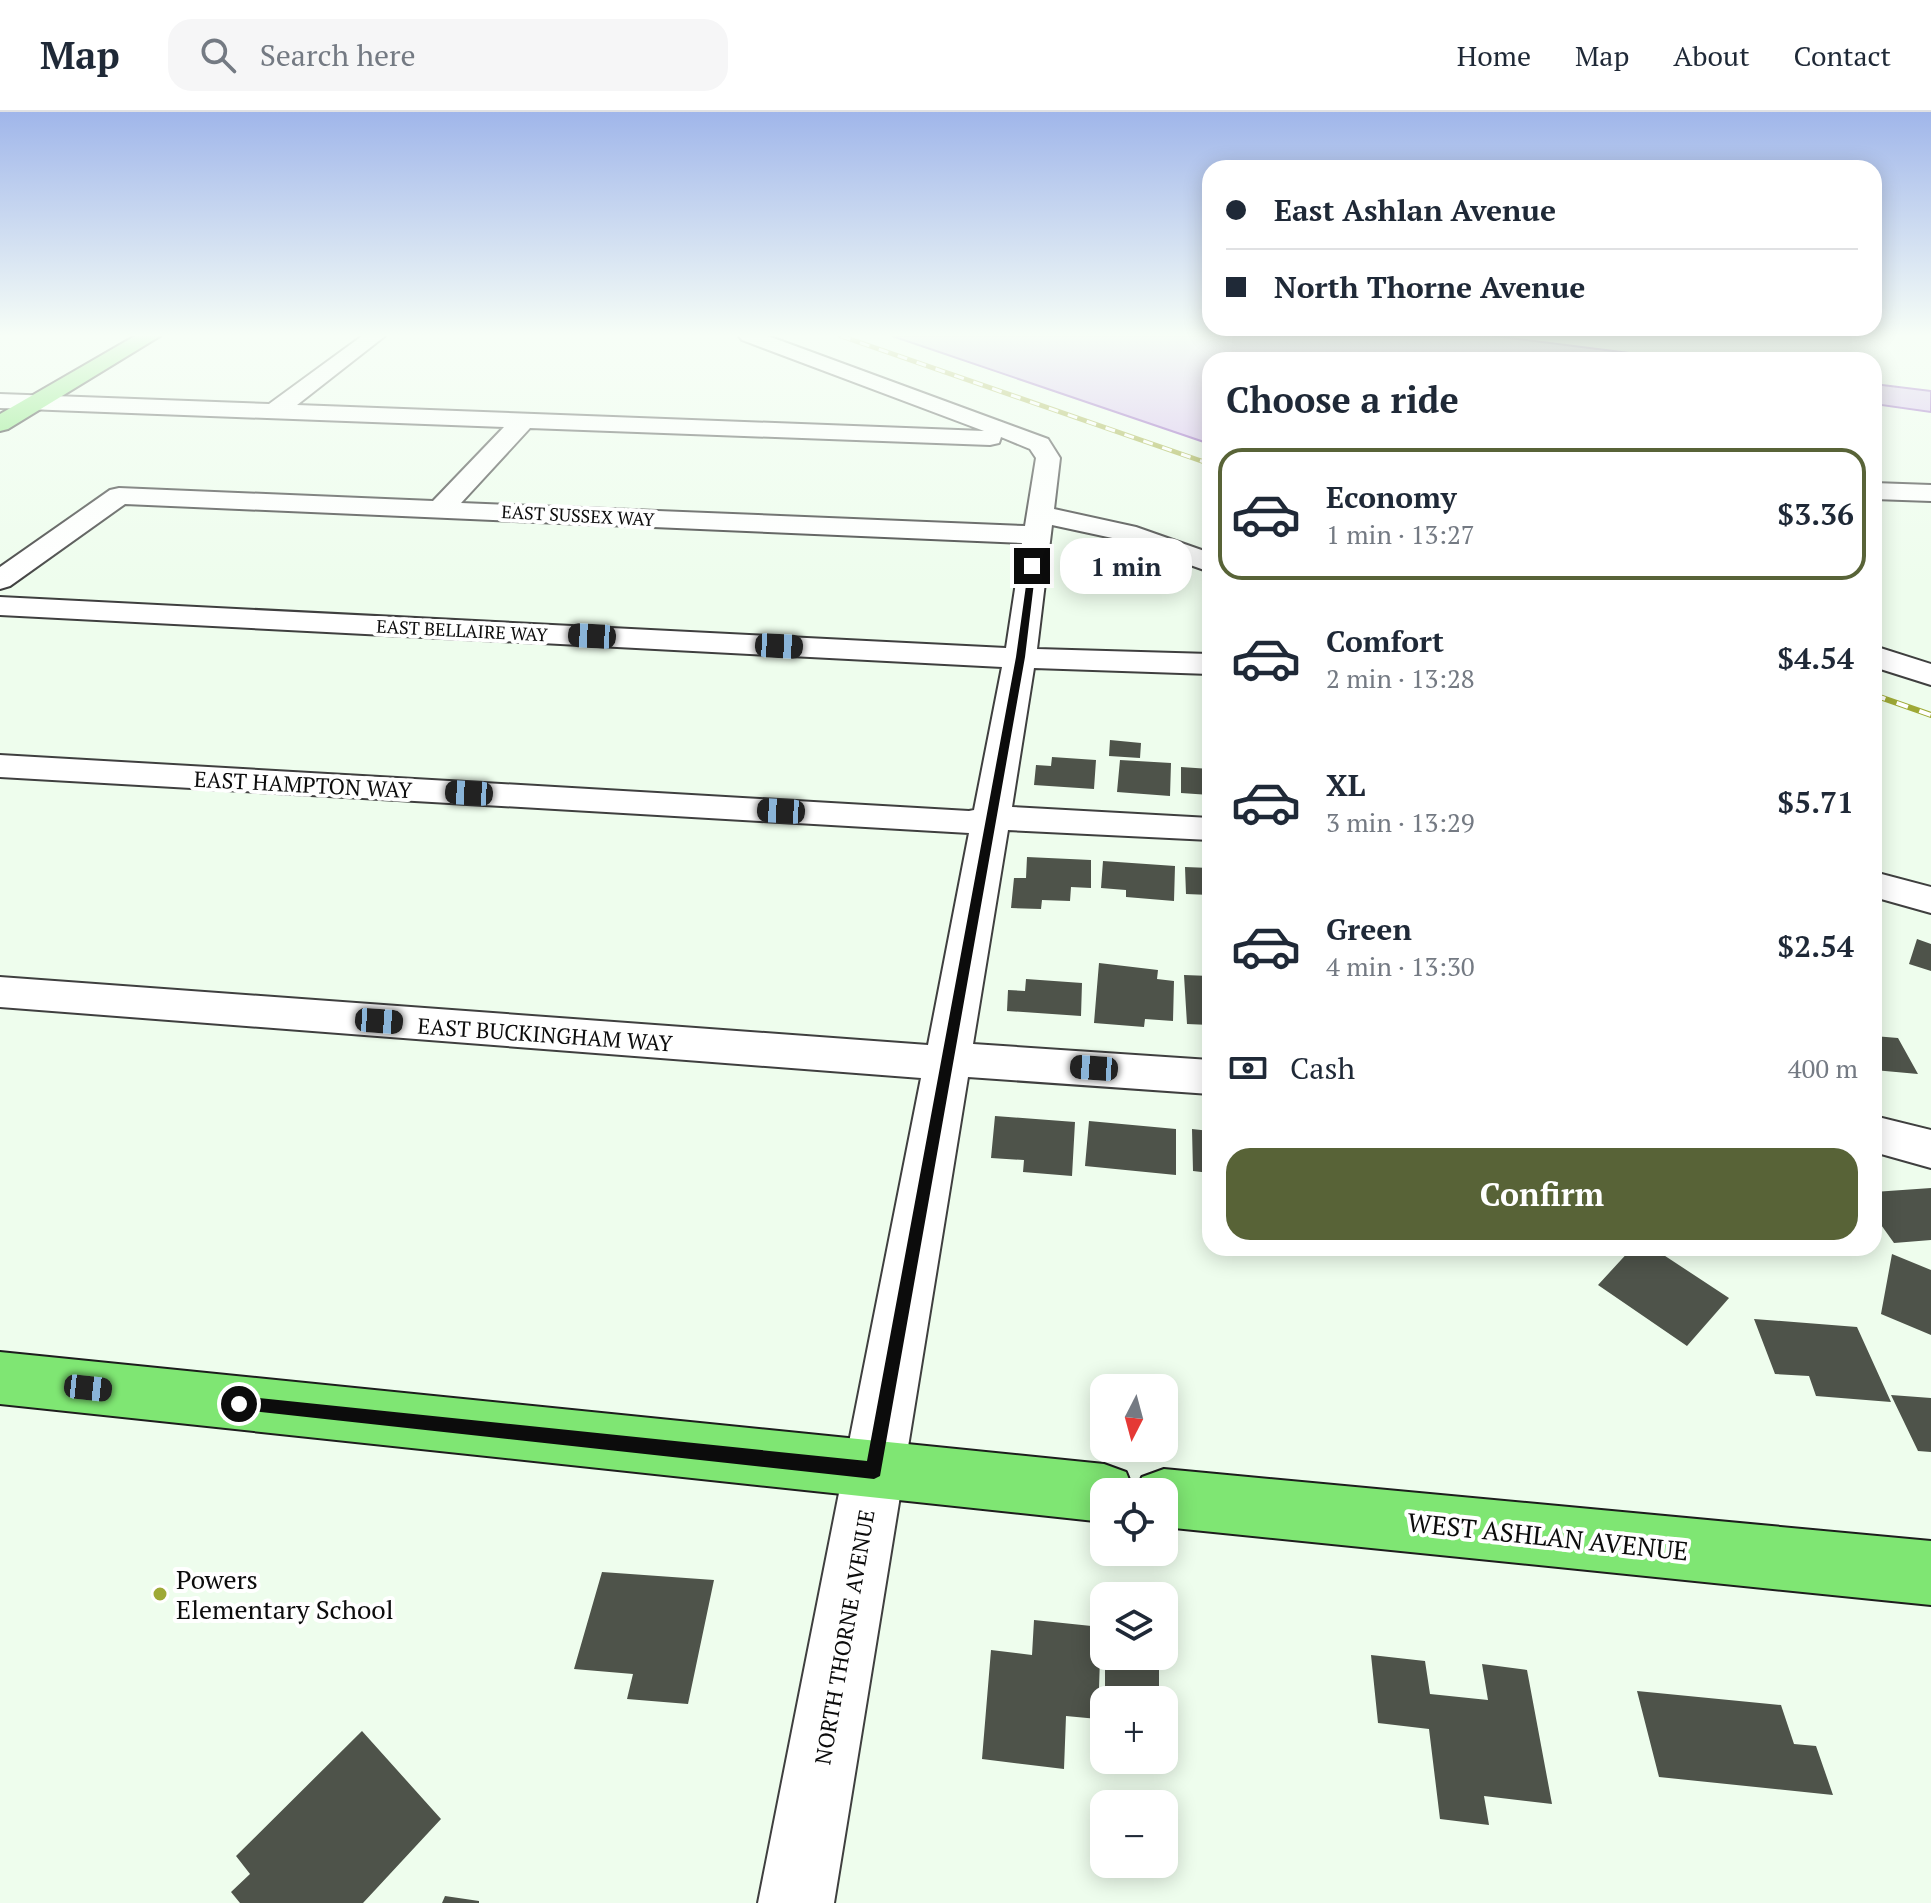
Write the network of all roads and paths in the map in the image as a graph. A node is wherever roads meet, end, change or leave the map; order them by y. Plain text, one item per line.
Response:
1 (491, 420) edge
2 (977, 420) edge
3 (523, 421) junction
4 (1024, 437) junction
5 (1882, 491) edge
6 (1931, 493) edge
7 (441, 509) junction
8 (1038, 526) junction
9 (1202, 560) edge
10 (0, 580) edge
11 (0, 606) edge
12 (1020, 657) junction
13 (1882, 659) edge
14 (1202, 664) edge
15 (1931, 675) edge
16 (0, 766) edge
17 (990, 820) junction
18 (1202, 829) edge
19 (1882, 886) edge
20 (1931, 900) edge
21 (0, 992) edge
22 (947, 1061) junction
23 (1202, 1076) edge
24 (1882, 1136) edge
25 (1931, 1149) edge
26 (0, 1378) edge
27 (874, 1470) junction
28 (1090, 1492) edge
29 (1178, 1499) edge
30 (1931, 1573) edge
31 (796, 1903) edge

1 - 3 street
2 - 4 street
3 - 4 street
3 - 7 street
4 - 8 street, NORTH THORNE AVENUE
5 - 6 street
7 - 8 street, EAST SUSSEX WAY
7 - 10 street, EAST SUSSEX WAY
8 - 9 street, EAST SUSSEX WAY
8 - 12 street, NORTH THORNE AVENUE
11 - 12 street, EAST BELLAIRE WAY
12 - 14 street, EAST BELLAIRE WAY
12 - 17 street, NORTH THORNE AVENUE
13 - 15 street
16 - 17 street, EAST HAMPTON WAY
17 - 18 street, EAST HAMPTON WAY
17 - 22 street, NORTH THORNE AVENUE
19 - 20 street
21 - 22 street, EAST BUCKINGHAM WAY
22 - 23 street, EAST BUCKINGHAM WAY
22 - 27 street, NORTH THORNE AVENUE
24 - 25 street
26 - 27 main road
27 - 28 main road
27 - 31 street, NORTH THORNE AVENUE
29 - 30 main road, WEST ASHLAN AVENUE

